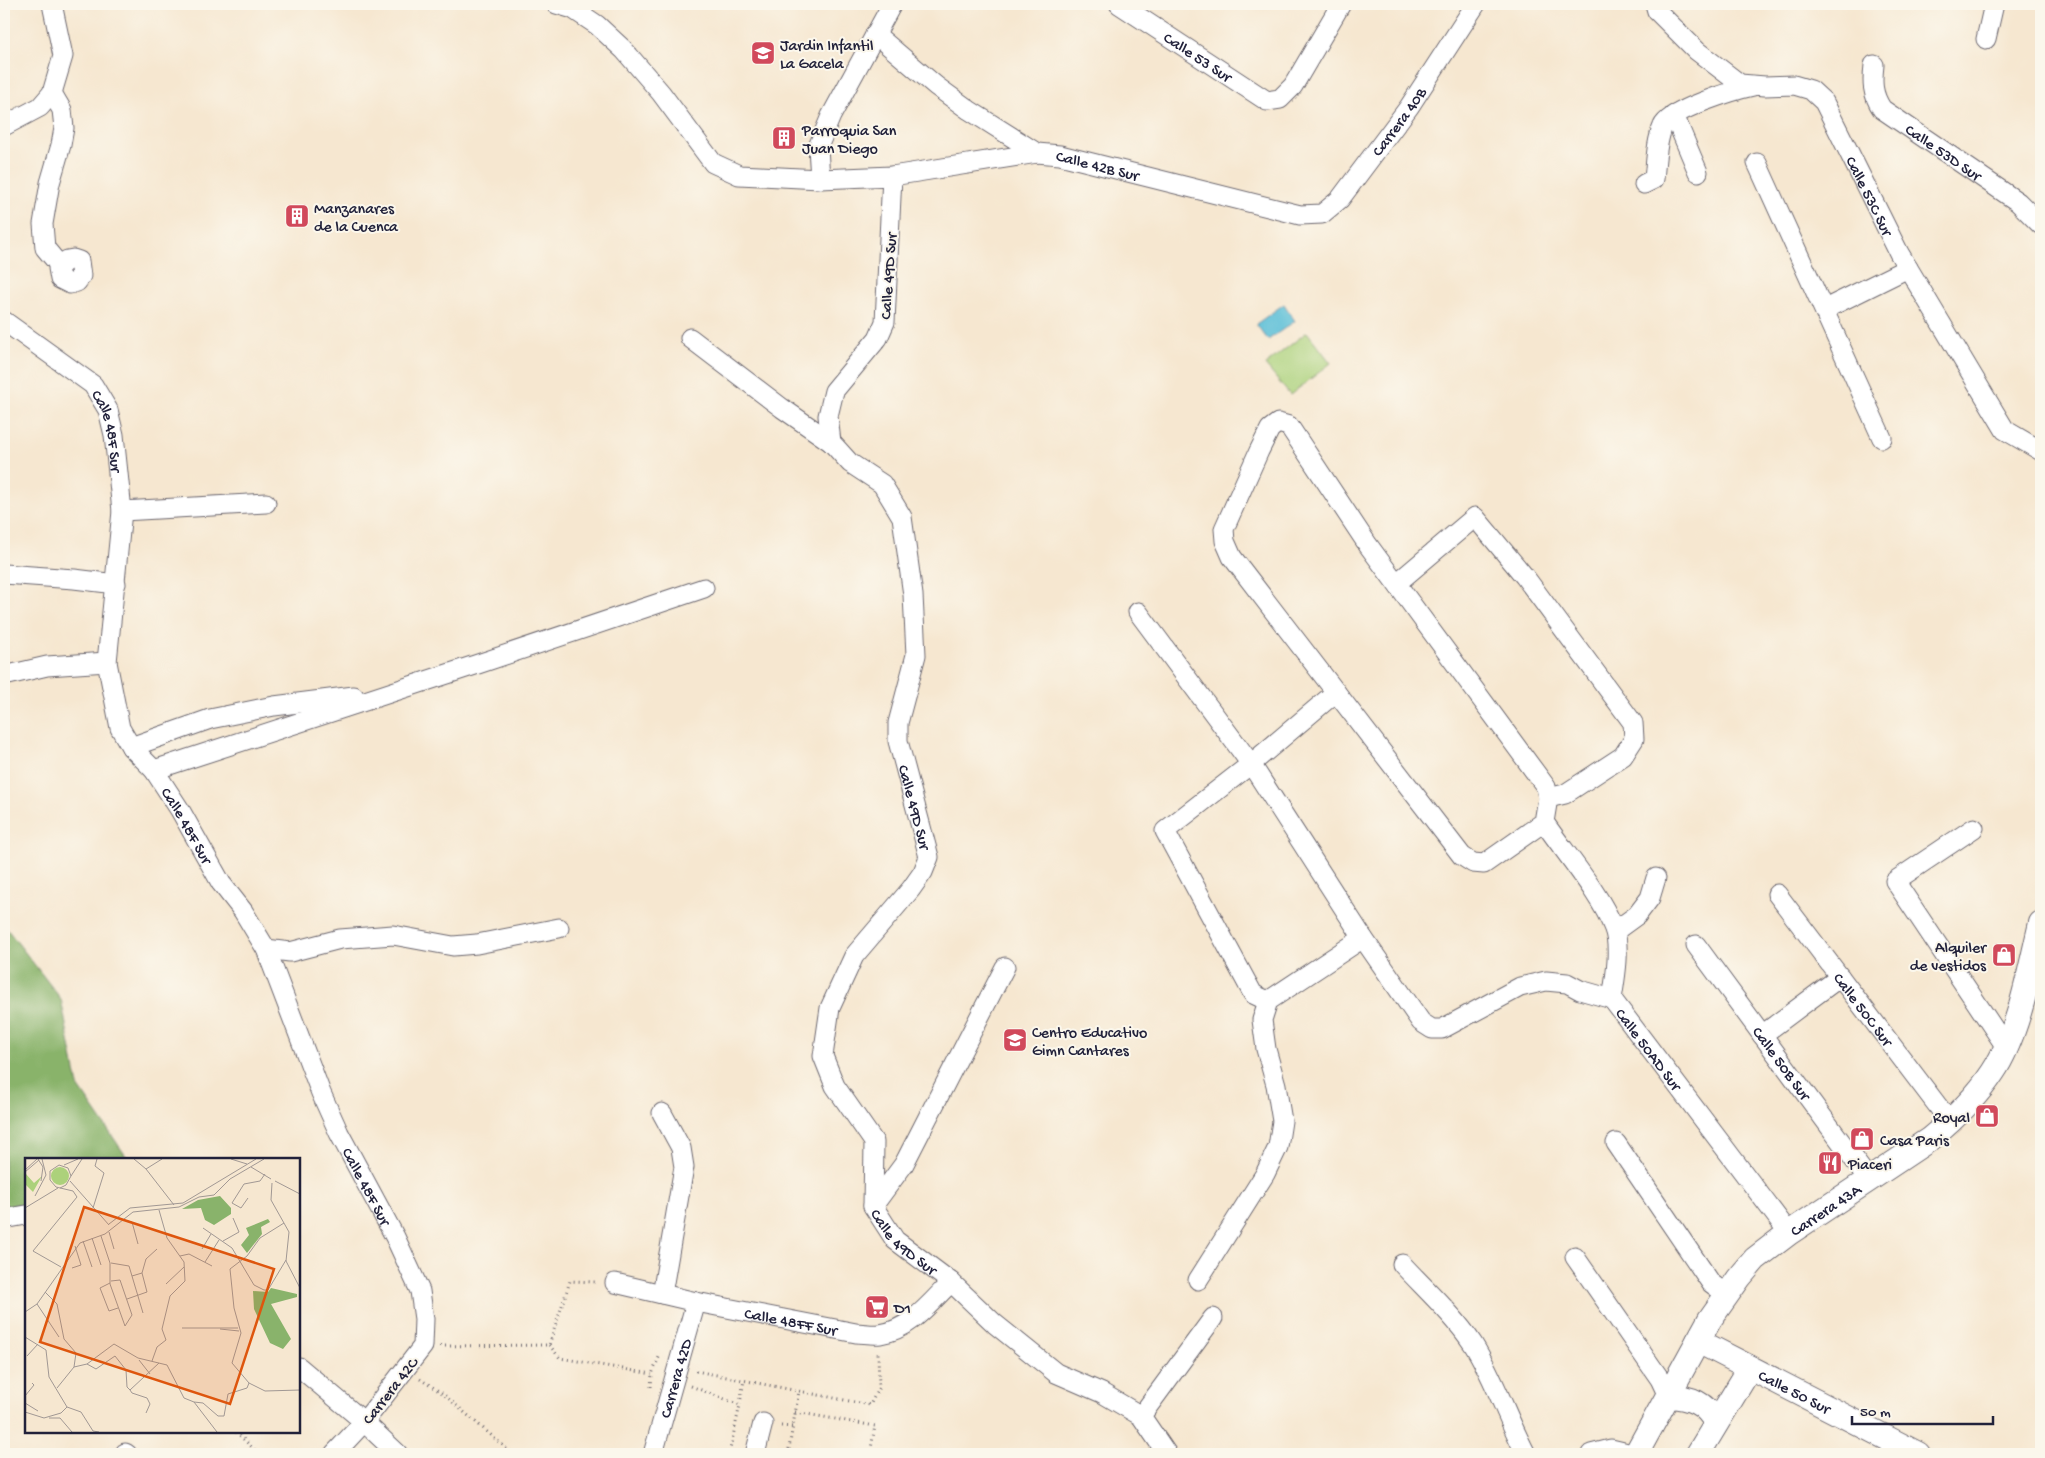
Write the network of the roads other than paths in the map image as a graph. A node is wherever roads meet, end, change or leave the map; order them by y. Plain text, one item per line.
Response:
1 (52, 4) edge
2 (556, 4) edge
3 (892, 4) edge
4 (1119, 4) edge
5 (1341, 4) edge
6 (1476, 4) edge
7 (1655, 4) edge
8 (1994, 4) edge
9 (875, 34) junction
10 (1986, 38) dead end
11 (1874, 65) dead end
12 (1756, 85) junction
13 (52, 94) junction
14 (1674, 115) junction
15 (4, 126) edge
16 (1037, 153) junction
17 (1757, 163) dead end
18 (1698, 172) dead end
19 (892, 176) junction
20 (820, 179) junction
21 (1644, 184) dead end
22 (1300, 215) joint
23 (2041, 225) edge
24 (60, 266) dead end
25 (1908, 268) junction
26 (1825, 309) junction
27 (4, 321) edge
28 (690, 338) dead end
29 (1882, 438) dead end
30 (831, 442) junction
31 (2041, 459) edge
32 (266, 503) dead end
33 (122, 511) junction
34 (4, 574) edge
35 (1397, 582) junction
36 (116, 584) junction
37 (704, 588) dead end
38 (1138, 612) dead end
39 (107, 662) junction
40 (4, 676) edge
41 (399, 690) junction
42 (1336, 692) junction
43 (131, 747) junction
44 (1251, 764) junction
45 (154, 770) junction
46 (1548, 798) junction
47 (1544, 822) junction
48 (1974, 828) dead end
49 (1656, 878) dead end
50 (1777, 894) dead end
51 (2041, 923) edge
52 (559, 928) dead end
53 (1615, 931) junction
54 (1363, 938) junction
55 (1696, 946) dead end
56 (266, 949) junction
57 (1005, 967) dead end
58 (1840, 977) junction
59 (1612, 999) junction
60 (1268, 1001) junction
61 (1762, 1035) junction
62 (2006, 1047) junction
63 (662, 1113) dead end
64 (1950, 1122) junction
65 (1616, 1143) dead end
66 (1869, 1180) junction
67 (873, 1206) junction
68 (25, 1215) edge
69 (4, 1219) edge
70 (1789, 1233) junction
71 (1574, 1257) dead end
72 (1402, 1264) dead end
73 (1198, 1280) dead end
74 (951, 1282) junction
75 (615, 1283) road end
76 (662, 1294) junction
77 (1728, 1295) junction
78 (696, 1302) junction
79 (1213, 1318) dead end
80 (1698, 1341) junction
81 (422, 1346) joint
82 (300, 1368) edge
83 (1750, 1368) junction
84 (1668, 1396) junction
85 (1141, 1416) junction
86 (364, 1422) junction
87 (763, 1423) dead end
88 (1716, 1423) junction
89 (334, 1454) edge
90 (398, 1454) edge
91 (653, 1454) edge
92 (756, 1454) edge
93 (1166, 1454) edge
94 (1526, 1454) edge
95 (1592, 1454) edge
96 (1632, 1454) edge
97 (1636, 1454) edge
98 (1698, 1454) edge
99 (1918, 1454) edge

1 - 13 street
2 - 20 street
3 - 9 street
4 - 5 street, Calle 53 Sur
6 - 22 street, Carrera 40B
7 - 12 street, Calle 53C Sur
8 - 10 street
9 - 16 street
9 - 20 street
11 - 23 street, Calle 53D Sur
12 - 14 street
12 - 25 street, Calle 53C Sur
13 - 15 street
13 - 24 street
14 - 18 street
14 - 21 street
16 - 19 street, Calle 42B Sur
16 - 22 street, Calle 42B Sur
17 - 26 street
19 - 20 street
19 - 30 street, Calle 49D Sur
25 - 26 street
25 - 31 street, Calle 53C Sur
26 - 29 street
27 - 33 street, Calle 48F Sur
28 - 30 street
30 - 67 street, Calle 49D Sur
32 - 33 street
33 - 36 street, Calle 48F Sur
34 - 36 street
35 - 42 street
35 - 46 street
35 - 46 street
36 - 39 street, Calle 48F Sur
37 - 41 street
38 - 44 street
39 - 40 street
39 - 43 street, Calle 48F Sur
41 - 43 street
41 - 45 street
42 - 44 street
42 - 47 street
43 - 45 street, Calle 48F Sur
44 - 54 street
44 - 60 street
45 - 56 street, Calle 48F Sur
46 - 47 street
47 - 53 street, Calle 50AD Sur
48 - 62 street
49 - 53 street
50 - 58 street, Calle 50C Sur
51 - 62 main road, Carrera 43A
52 - 56 street
53 - 59 street, Calle 50AD Sur
54 - 59 street
54 - 60 street
55 - 61 street, Calle 50B Sur
56 - 81 street, Calle 48F Sur
57 - 67 street
58 - 61 street
58 - 64 street, Calle 50C Sur
59 - 70 street, Calle 50AD Sur
60 - 73 street
61 - 66 street, Calle 50B Sur
62 - 64 main road, Carrera 43A
63 - 76 street
64 - 66 main road, Carrera 43A
65 - 77 street
66 - 70 main road, Carrera 43A
67 - 74 street, Calle 49D Sur
68 - 69 street
70 - 77 main road, Carrera 43A
71 - 84 street
72 - 94 street
74 - 78 street, Calle 48FF Sur
74 - 85 street, Calle 49D Sur
75 - 76 street, Calle 48FF Sur
76 - 78 street, Calle 48FF Sur
77 - 80 main road, Carrera 43A
78 - 91 street, Carrera 42D
79 - 85 street
80 - 83 main road, Calle 50 Sur
80 - 84 main road, Carrera 43A
81 - 86 street, Carrera 42C
82 - 86 street
83 - 88 main road
83 - 99 main road, Calle 50 Sur
84 - 88 main road
84 - 97 main road, Carrera 43A
85 - 93 street, Calle 49D Sur
86 - 89 street, Carrera 42C
86 - 90 street
87 - 92 street
88 - 98 main road
95 - 96 street

